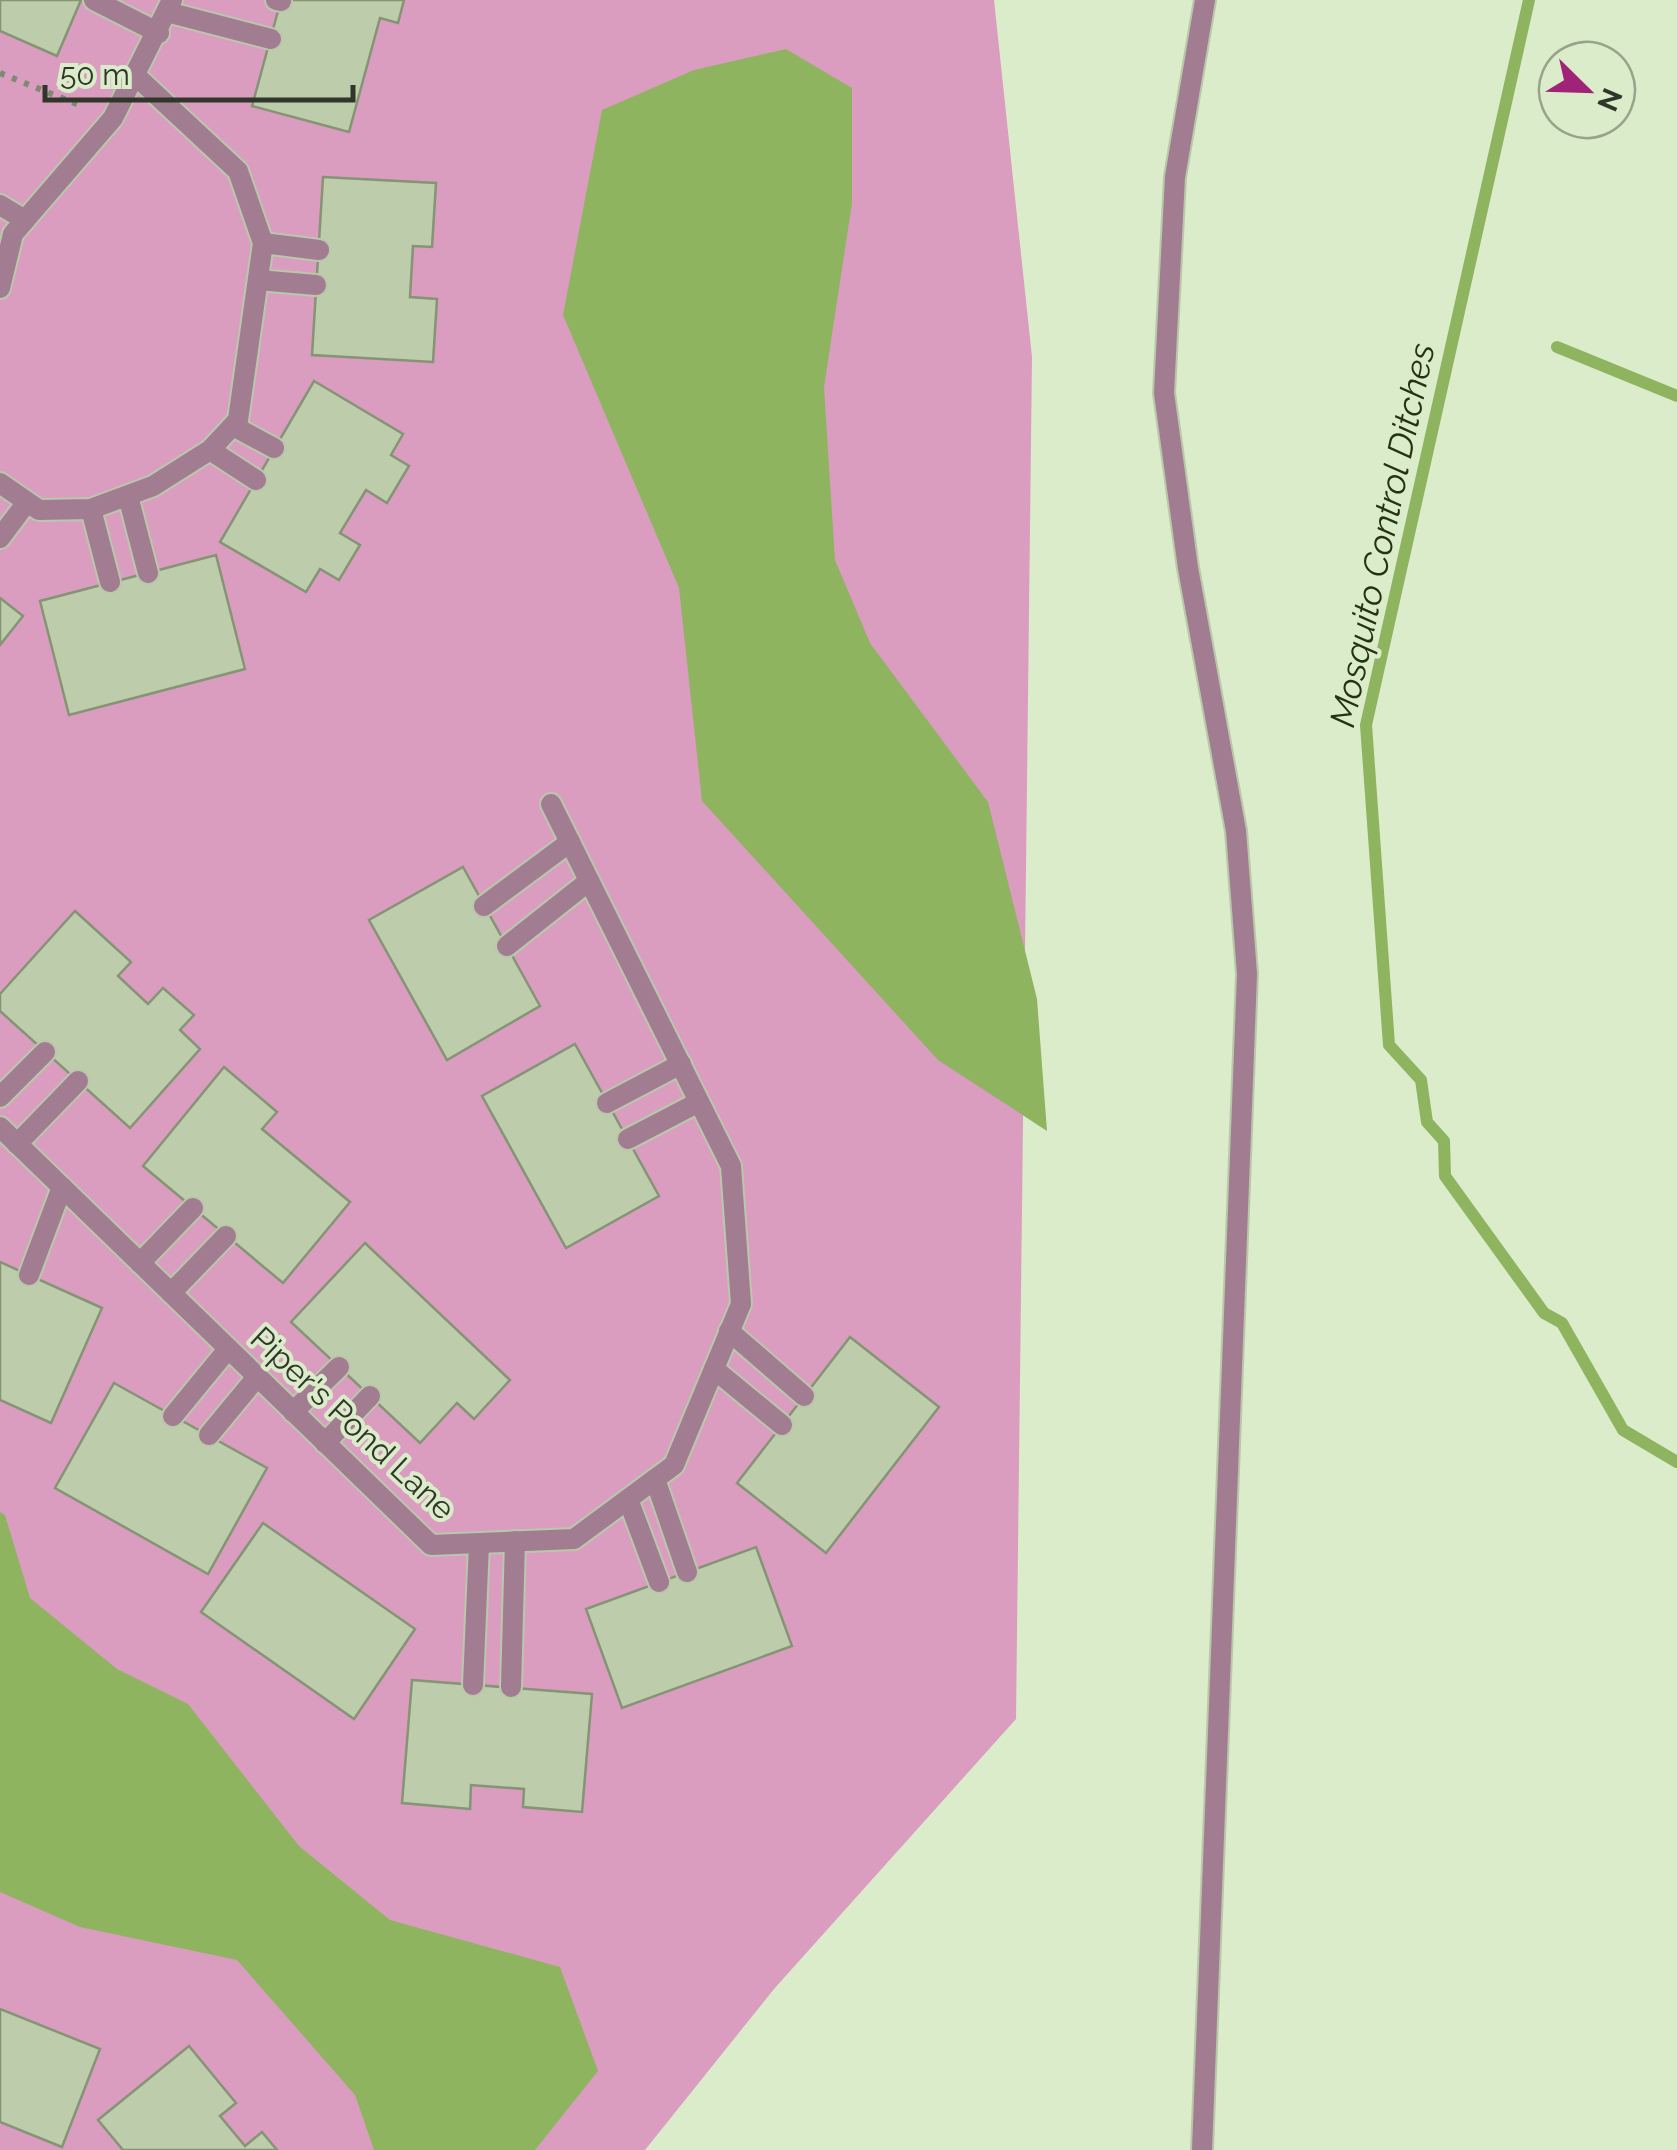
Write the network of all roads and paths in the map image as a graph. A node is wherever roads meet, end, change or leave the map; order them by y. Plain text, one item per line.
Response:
1 (94, 0) edge
2 (1205, 0) edge
3 (170, 6) edge
4 (159, 33) junction
5 (271, 38) dead end
6 (0, 74) edge
7 (136, 76) junction
8 (113, 118) junction
9 (0, 205) edge
10 (25, 220) junction
11 (263, 243) junction
12 (318, 250) dead end
13 (4, 254) edge
14 (258, 280) junction
15 (316, 285) dead end
16 (0, 288) edge
17 (233, 426) junction
18 (274, 448) dead end
19 (210, 450) junction
20 (256, 480) dead end
21 (0, 483) edge
22 (128, 496) junction
23 (27, 502) junction
24 (91, 509) junction
25 (0, 538) edge
26 (148, 573) dead end
27 (110, 582) dead end
28 (551, 804) dead end
29 (570, 842) junction
30 (589, 881) junction
31 (484, 906) dead end
32 (507, 946) dead end
33 (46, 1052) dead end
34 (681, 1064) junction
35 (78, 1081) dead end
36 (0, 1097) edge
37 (698, 1102) junction
38 (607, 1103) dead end
39 (0, 1127) edge
40 (628, 1139) dead end
41 (17, 1144) junction
42 (62, 1187) junction
43 (193, 1208) dead end
44 (226, 1236) dead end
45 (140, 1264) junction
46 (29, 1275) dead end
47 (171, 1294) junction
48 (729, 1331) junction
49 (228, 1349) junction
50 (339, 1367) dead end
51 (714, 1370) junction
52 (257, 1376) junction
53 (370, 1396) dead end
54 (804, 1396) dead end
55 (293, 1412) junction
56 (173, 1416) dead end
57 (782, 1425) dead end
58 (209, 1435) dead end
59 (325, 1443) junction
60 (654, 1479) junction
61 (628, 1499) junction
62 (515, 1541) junction
63 (478, 1544) junction
64 (687, 1572) dead end
65 (659, 1582) dead end
66 (473, 1684) dead end
67 (512, 1687) dead end
68 (1202, 2150) edge

1 - 4 street
2 - 68 street
3 - 4 street
3 - 5 street
4 - 7 street
6 - 8 path
7 - 8 street
7 - 11 street
8 - 10 street
9 - 10 street
10 - 13 street
11 - 12 street
11 - 14 street
13 - 16 street
14 - 15 street
14 - 17 street
17 - 18 street
17 - 19 street
19 - 20 street
19 - 22 street
21 - 23 street
22 - 24 street
22 - 26 street
23 - 24 street
23 - 25 street
24 - 27 street
28 - 29 street, Piper's Pond Lane
29 - 30 street, Piper's Pond Lane
29 - 31 street
30 - 32 street
30 - 34 street, Piper's Pond Lane
33 - 36 street
34 - 37 street, Piper's Pond Lane
34 - 38 street
35 - 41 street
37 - 40 street
37 - 48 street, Piper's Pond Lane
39 - 41 street, Piper's Pond Lane
41 - 42 street, Piper's Pond Lane
42 - 45 street, Piper's Pond Lane
42 - 46 street
43 - 45 street
44 - 47 street
45 - 47 street, Piper's Pond Lane
47 - 49 street, Piper's Pond Lane
48 - 51 street, Piper's Pond Lane
48 - 54 street
49 - 52 street, Piper's Pond Lane
49 - 56 street
50 - 55 street
51 - 57 street
51 - 60 street, Piper's Pond Lane
52 - 55 street, Piper's Pond Lane
52 - 58 street
53 - 59 street
55 - 59 street, Piper's Pond Lane
59 - 63 street, Piper's Pond Lane
60 - 61 street, Piper's Pond Lane
60 - 64 street
61 - 62 street, Piper's Pond Lane
61 - 65 street
62 - 63 street, Piper's Pond Lane
62 - 67 street
63 - 66 street

